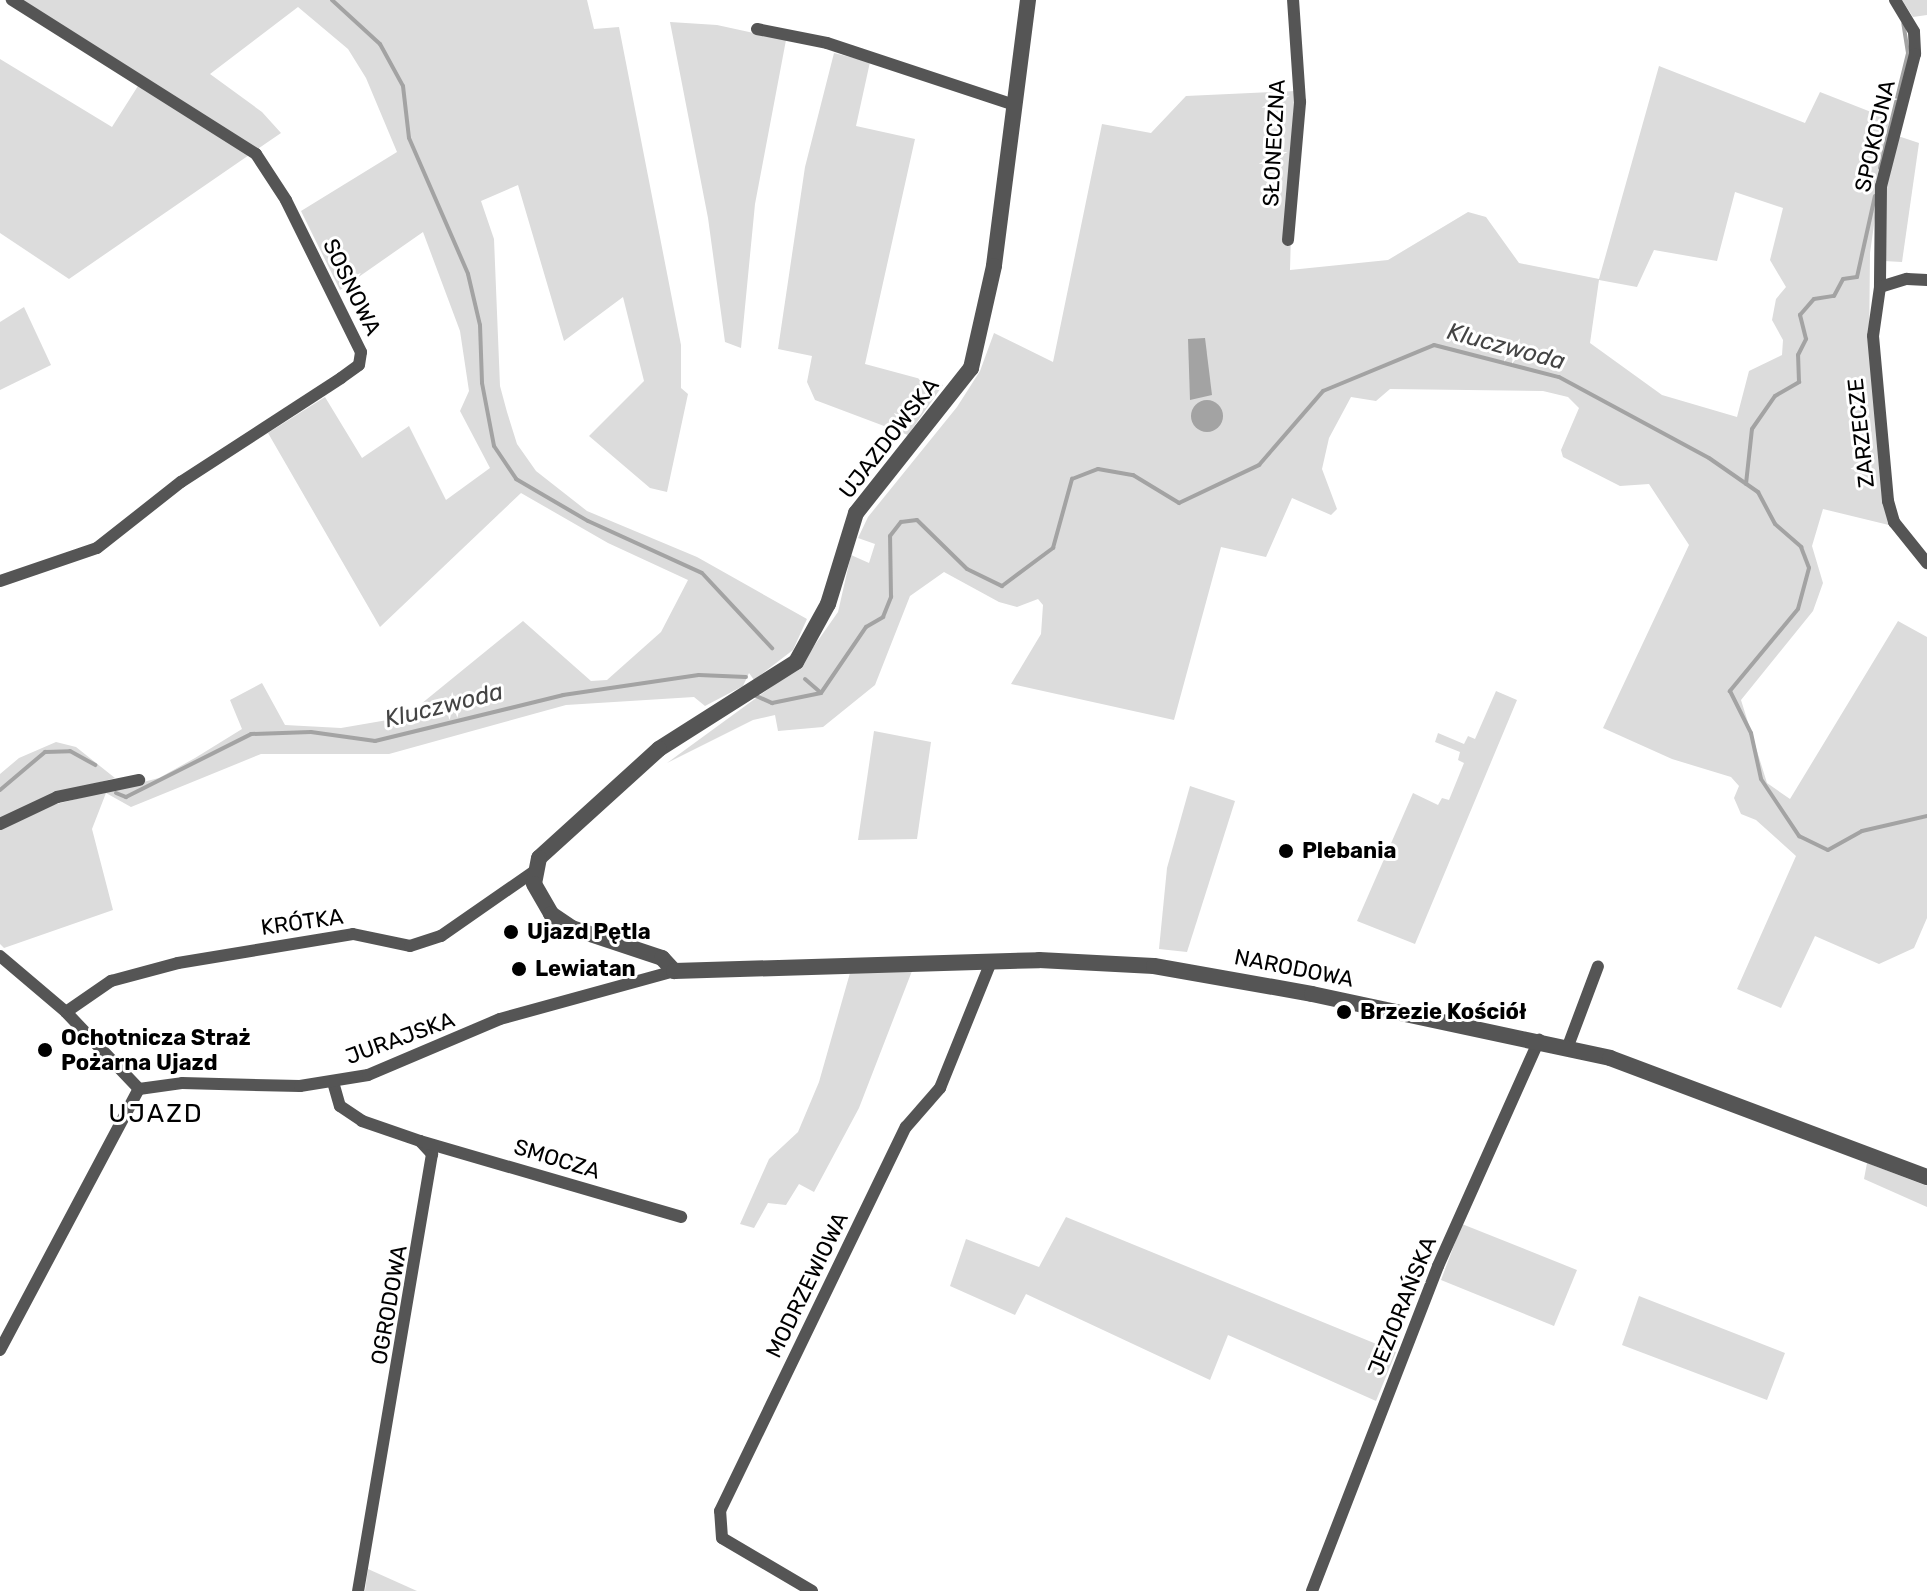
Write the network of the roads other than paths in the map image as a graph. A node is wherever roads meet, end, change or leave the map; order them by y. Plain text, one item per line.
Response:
1 (12, 0) edge
2 (1028, 0) edge
3 (1293, 0) edge
4 (1895, 0) edge
5 (757, 29) dead end
6 (1014, 105) junction
7 (1288, 240) dead end
8 (1927, 280) edge
9 (1880, 287) junction
10 (1927, 563) edge
11 (0, 581) edge
12 (139, 780) dead end
13 (0, 824) edge
14 (533, 872) junction
15 (0, 956) edge
16 (991, 962) junction
17 (1598, 966) dead end
18 (674, 971) junction
19 (66, 1012) junction
20 (1539, 1040) junction
21 (1568, 1046) junction
22 (333, 1082) junction
23 (139, 1089) junction
24 (420, 1141) junction
25 (1927, 1177) edge
26 (681, 1217) dead end
27 (0, 1350) edge
28 (358, 1591) edge
29 (812, 1591) edge
30 (1312, 1591) edge

1 - 11 street, SOSNOWA
2 - 6 street, UJAZDOWSKA
3 - 7 street, SŁONECZNA
4 - 9 street, SPOKOJNA
5 - 6 street
6 - 14 street, UJAZDOWSKA
8 - 9 street
9 - 10 street, ZARZECZE
12 - 13 street
14 - 18 street
14 - 19 street, KRÓTKA
15 - 19 street
16 - 18 street, NARODOWA
16 - 20 street, NARODOWA
16 - 29 street, MODRZEWIOWA
17 - 21 street
18 - 22 street, JURAJSKA
19 - 23 street
20 - 21 street, NARODOWA
20 - 30 street, JEZIORAŃSKA
21 - 25 street, NARODOWA
22 - 23 street, JURAJSKA
22 - 24 street
23 - 27 street
24 - 26 street, SMOCZA
24 - 28 street, OGRODOWA

